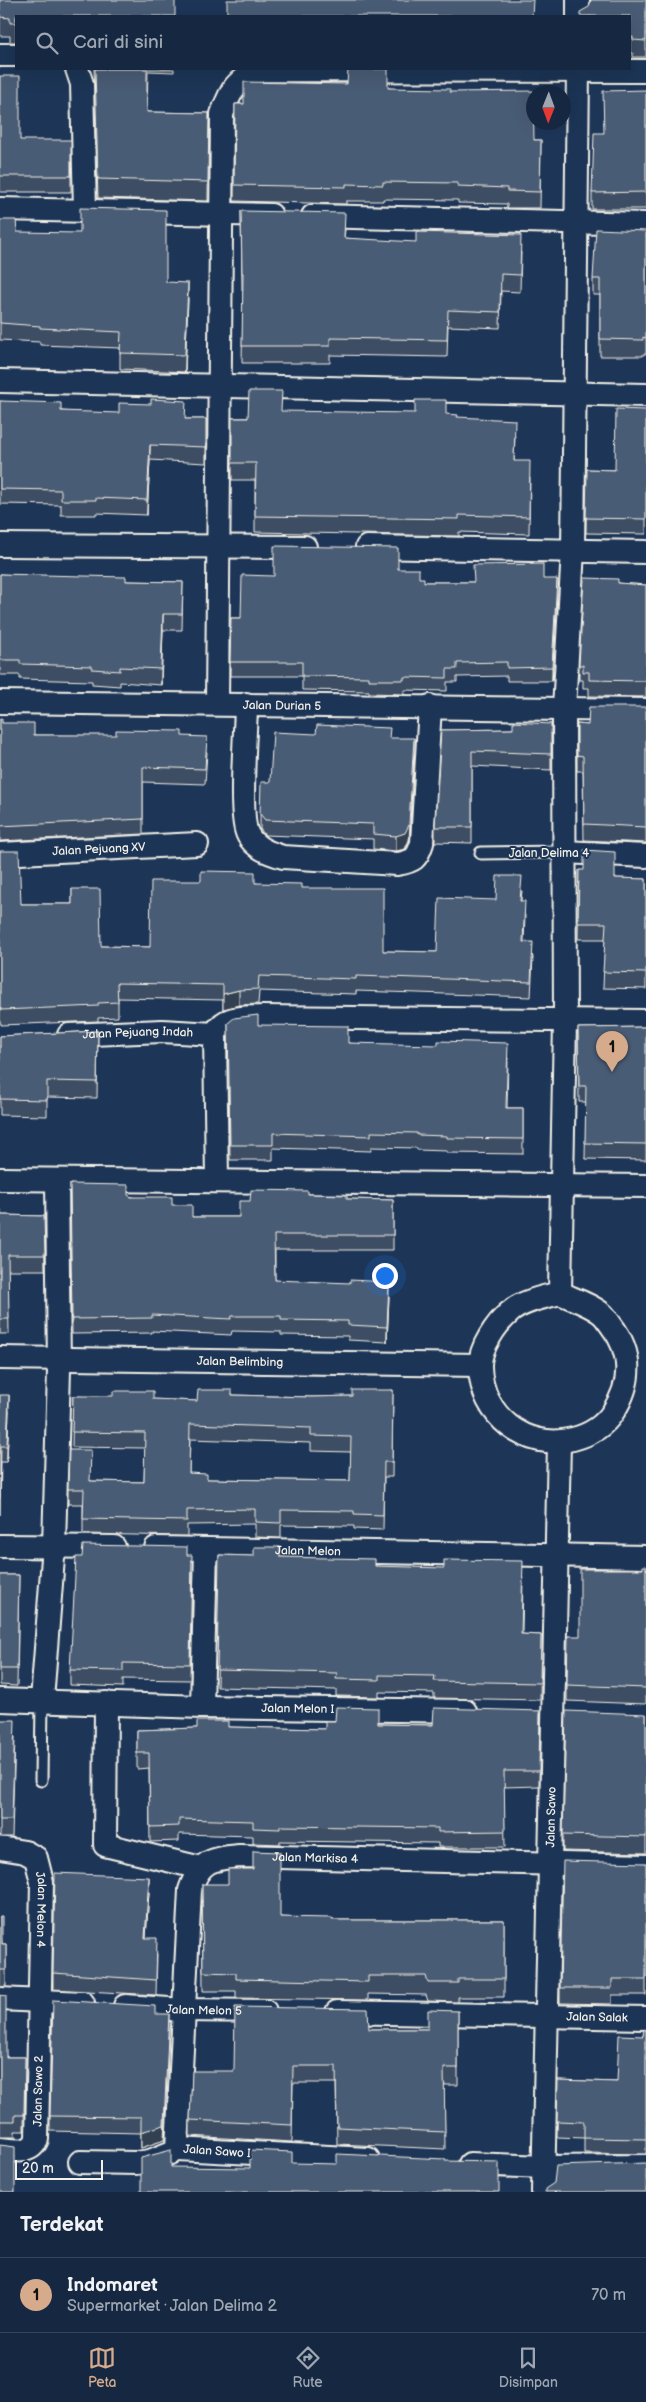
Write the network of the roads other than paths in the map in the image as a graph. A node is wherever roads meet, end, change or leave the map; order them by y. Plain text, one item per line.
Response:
1 (578, 0) edge
2 (578, 15) edge
3 (0, 55) edge
4 (15, 55) edge
5 (77, 70) edge
6 (578, 70) edge
7 (646, 71) edge
8 (0, 209) edge
9 (85, 211) junction
10 (220, 214) junction
11 (577, 222) junction
12 (646, 224) edge
13 (0, 381) edge
14 (218, 386) junction
15 (576, 393) junction
16 (646, 395) edge
17 (0, 545) edge
18 (218, 545) junction
19 (573, 550) junction
20 (646, 552) edge
21 (0, 702) edge
22 (217, 704) junction
23 (246, 704) junction
24 (430, 706) junction
25 (564, 708) junction
26 (646, 710) edge
27 (197, 844) dead end
28 (564, 852) junction
29 (481, 853) dead end
30 (0, 854) edge
31 (646, 856) edge
32 (565, 1021) junction
33 (646, 1022) edge
34 (215, 1034) junction
35 (48, 1036) edge
36 (0, 1179) edge
37 (57, 1180) junction
38 (217, 1181) junction
39 (562, 1184) junction
40 (646, 1186) edge
41 (560, 1293) junction
42 (0, 1358) edge
43 (59, 1358) junction
44 (479, 1365) junction
45 (637, 1370) edge
46 (559, 1443) junction
47 (0, 1546) edge
48 (54, 1546) junction
49 (206, 1549) junction
50 (556, 1554) junction
51 (646, 1557) edge
52 (0, 1700) edge
53 (42, 1700) junction
54 (106, 1703) junction
55 (202, 1707) junction
56 (490, 1712) edge
57 (528, 1713) edge
58 (562, 1715) junction
59 (41, 1780) dead end
60 (0, 1848) edge
61 (550, 1863) junction
62 (646, 1866) edge
63 (201, 1868) junction
64 (0, 1999) edge
65 (40, 2000) junction
66 (184, 2010) junction
67 (282, 2011) edge
68 (311, 2012) edge
69 (547, 2015) junction
70 (646, 2018) edge
71 (0, 2149) edge
72 (177, 2149) junction
73 (387, 2160) edge
74 (80, 2162) dead end
75 (446, 2162) edge
76 (646, 2166) edge
77 (544, 2167) junction
78 (543, 2192) edge

1 - 2 street
3 - 4 street
5 - 9 street
6 - 7 street
6 - 10 street
6 - 11 street
8 - 9 street
9 - 10 street
10 - 11 street
10 - 14 street
11 - 12 street
11 - 15 street
13 - 14 street
14 - 15 street
14 - 18 street
15 - 16 street
15 - 19 street
17 - 18 street
18 - 19 street
18 - 22 street
19 - 20 street
19 - 25 street
21 - 22 street, Jalan Durian 5
22 - 23 street, Jalan Durian 5
23 - 24 street, Jalan Durian 5
23 - 24 street
24 - 25 street, Jalan Durian 5
25 - 26 street, Jalan Durian 5
25 - 28 street
27 - 30 street, Jalan Pejuang XV
28 - 29 lane, Jalan Delima 4
28 - 31 street, Jalan Delima 4
28 - 32 street
32 - 33 street
32 - 34 street
32 - 39 street
34 - 35 street, Jalan Pejuang Indah
34 - 38 street
36 - 37 street
37 - 38 street
37 - 43 street
38 - 39 street
39 - 40 street
39 - 41 street
41 - 44 street
41 - 45 street
42 - 43 street, Jalan Belimbing
43 - 44 street, Jalan Belimbing
43 - 48 street
44 - 46 street
45 - 46 street
46 - 50 street, Jalan Sawo
47 - 48 street, Jalan Melon
48 - 49 street, Jalan Melon
48 - 53 street
49 - 50 street, Jalan Melon
49 - 55 street
50 - 51 street, Jalan Melon
50 - 58 street, Jalan Sawo
52 - 53 street, Jalan Melon I
53 - 54 street, Jalan Melon I
53 - 59 lane
54 - 55 street, Jalan Melon I
54 - 63 street
55 - 56 street, Jalan Melon I
57 - 58 street
58 - 61 street, Jalan Sawo
60 - 65 street, Jalan Melon 4
61 - 62 street, Jalan Markisa 4
61 - 63 street, Jalan Markisa 4
61 - 69 street, Jalan Sawo
63 - 66 street
64 - 65 street, Jalan Melon 5
65 - 66 street, Jalan Melon 5
65 - 71 street, Jalan Sawo 2
66 - 67 street, Jalan Melon 5
66 - 72 street, Jalan Sawo I
68 - 69 street
69 - 70 street, Jalan Salak
69 - 77 street, Jalan Sawo
72 - 73 street, Jalan Sawo I
72 - 74 street
75 - 77 street
76 - 77 street
77 - 78 street, Jalan Sawo

